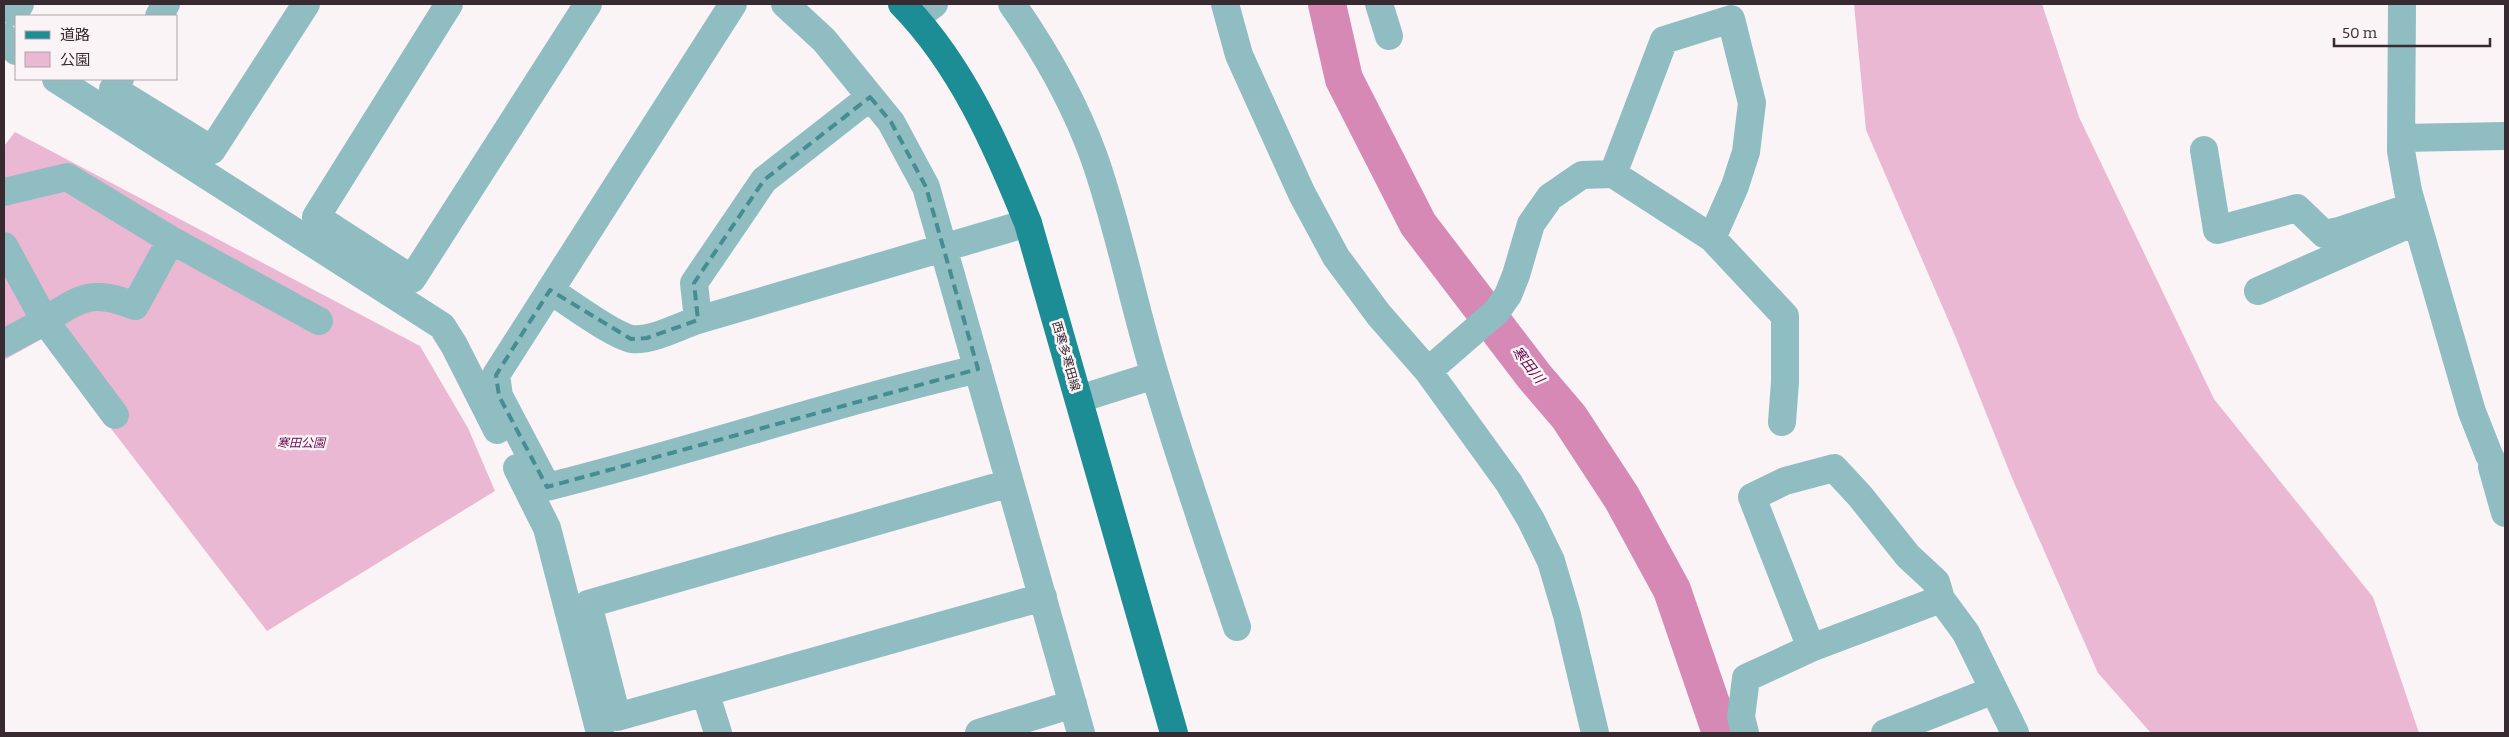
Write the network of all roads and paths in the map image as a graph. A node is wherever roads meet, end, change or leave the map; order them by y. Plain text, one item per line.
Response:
1 (9, 4) edge
2 (20, 4) edge
3 (166, 4) edge
4 (306, 4) edge
5 (449, 4) edge
6 (588, 4) edge
7 (733, 4) edge
8 (785, 4) edge
9 (1012, 4) edge
10 (1225, 4) edge
11 (1379, 4) edge
12 (2402, 4) edge
13 (917, 8) edge
14 (160, 15) edge
15 (1389, 36) dead end
16 (4, 38) edge
17 (15, 50) edge
18 (58, 80) edge
19 (119, 80) edge
20 (870, 97) junction
21 (2505, 136) edge
22 (2401, 138) junction
23 (2204, 150) dead end
24 (1613, 174) junction
25 (4, 192) edge
26 (2413, 214) junction
27 (1028, 223) junction
28 (1712, 238) junction
29 (170, 240) junction
30 (4, 246) edge
31 (944, 249) junction
32 (550, 290) junction
33 (2258, 291) dead end
34 (698, 320) junction
35 (44, 321) junction
36 (319, 321) dead end
37 (4, 343) edge
38 (978, 369) junction
39 (1428, 371) junction
40 (1155, 375) junction
41 (1079, 399) junction
42 (115, 415) dead end
43 (1782, 422) dead end
44 (2489, 455) junction
45 (1010, 483) junction
46 (2505, 485) edge
47 (2505, 513) edge
48 (1043, 597) junction
49 (1941, 599) junction
50 (1237, 627) dead end
51 (1811, 648) junction
52 (1994, 690) junction
53 (706, 692) junction
54 (1073, 704) junction
55 (600, 733) edge
56 (718, 733) edge
57 (979, 733) edge
58 (1081, 733) edge
59 (1174, 733) edge
60 (1595, 733) edge
61 (1745, 733) edge
62 (1885, 733) edge
63 (2015, 733) edge

1 - 2 street
3 - 14 street
4 - 19 street
5 - 6 street
7 - 32 street
8 - 20 street
9 - 40 street
10 - 39 street
11 - 15 street
12 - 22 street
13 - 27 main road, 西寒多寒田線
16 - 17 street
18 - 55 street
20 - 31 street
20 - 34 street
21 - 22 street
22 - 26 street
23 - 26 street
24 - 28 street
24 - 28 street
24 - 39 street
25 - 29 street
26 - 33 street
26 - 44 street
27 - 31 street
27 - 41 main road, 西寒多寒田線
28 - 43 street
29 - 35 street
29 - 36 street
30 - 35 street
31 - 34 street
31 - 38 street
32 - 34 street
32 - 38 street
35 - 37 street
35 - 42 street
38 - 45 street
39 - 60 street
40 - 41 street
40 - 50 street
41 - 59 main road, 西寒多寒田線
44 - 46 street
44 - 47 street
45 - 48 street
45 - 53 street
48 - 53 street
48 - 54 street
49 - 51 street
49 - 51 street
49 - 52 street
51 - 61 street
52 - 62 street
52 - 63 street
53 - 56 street
54 - 57 street
54 - 58 street

